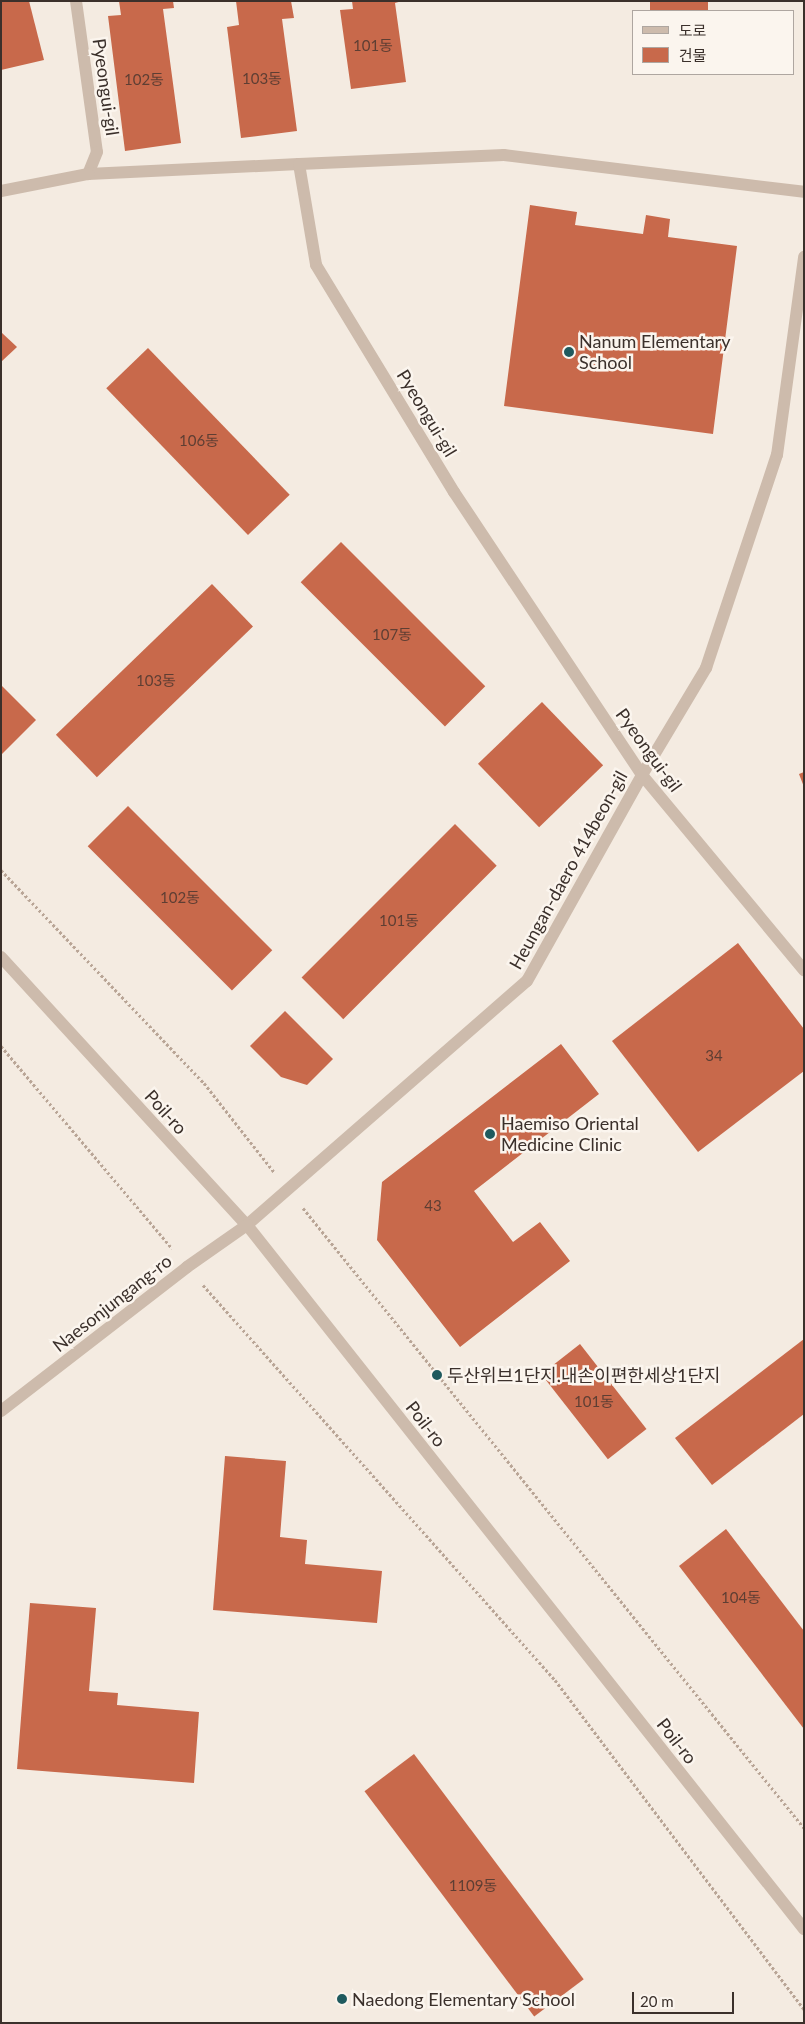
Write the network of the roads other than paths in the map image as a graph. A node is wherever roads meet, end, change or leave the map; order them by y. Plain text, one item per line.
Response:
1 (76, 1) edge
2 (299, 164) junction
3 (88, 174) junction
4 (1, 191) edge
5 (804, 192) edge
6 (804, 257) edge
7 (642, 774) junction
8 (1, 957) edge
9 (804, 970) edge
10 (247, 1226) junction
11 (1, 1411) edge
12 (804, 1929) edge

1 - 3 street, Pyeongui-gil
2 - 3 street
2 - 5 street
2 - 7 street, Pyeongui-gil
3 - 4 street
6 - 7 street, Heungan-daero 414beon-gil
7 - 9 street, Pyeongui-gil
7 - 10 street, Heungan-daero 414beon-gil
8 - 10 street, Poil-ro
10 - 11 street, Naesonjungang-ro
10 - 12 street, Poil-ro

